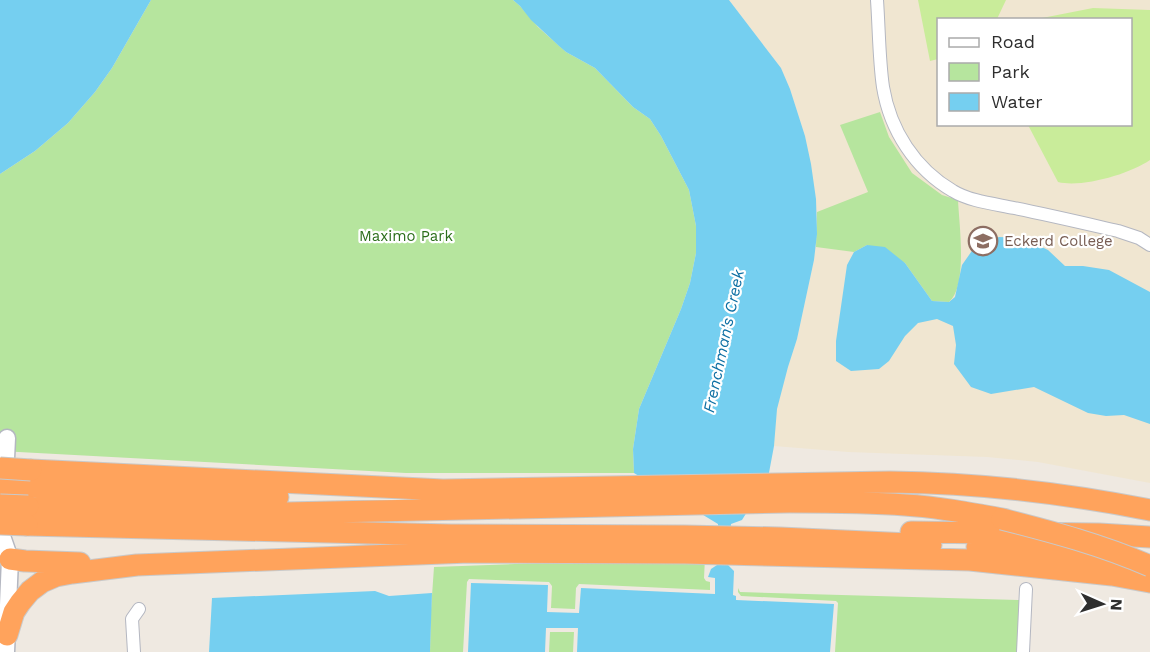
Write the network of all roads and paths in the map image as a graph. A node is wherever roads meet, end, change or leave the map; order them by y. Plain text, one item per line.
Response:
1 (877, 0) edge
2 (1150, 245) edge
3 (4, 438) edge
4 (1, 486) edge
5 (789, 493) junction
6 (623, 497) junction
7 (413, 510) junction
8 (1150, 510) edge
9 (28, 516) junction
10 (1, 533) edge
11 (1150, 537) edge
12 (685, 544) junction
13 (786, 544) junction
14 (5, 559) edge
15 (137, 565) junction
16 (1150, 565) edge
17 (1150, 582) edge
18 (1026, 589) dead end
19 (139, 609) dead end
20 (6, 643) edge
21 (134, 652) edge
22 (1023, 652) edge

1 - 2 street
3 - 4 street
4 - 6 highway, bridge
4 - 7 highway
4 - 9 highway, bridge
4 - 10 street
5 - 6 highway
5 - 8 highway
5 - 16 highway, bridge
6 - 7 highway
7 - 9 highway
9 - 10 highway, bridge
9 - 12 highway
10 - 14 street
11 - 13 highway
12 - 13 highway
12 - 15 highway
13 - 16 highway
13 - 17 highway
14 - 15 highway
14 - 20 street
15 - 20 highway
18 - 22 street
19 - 21 street

